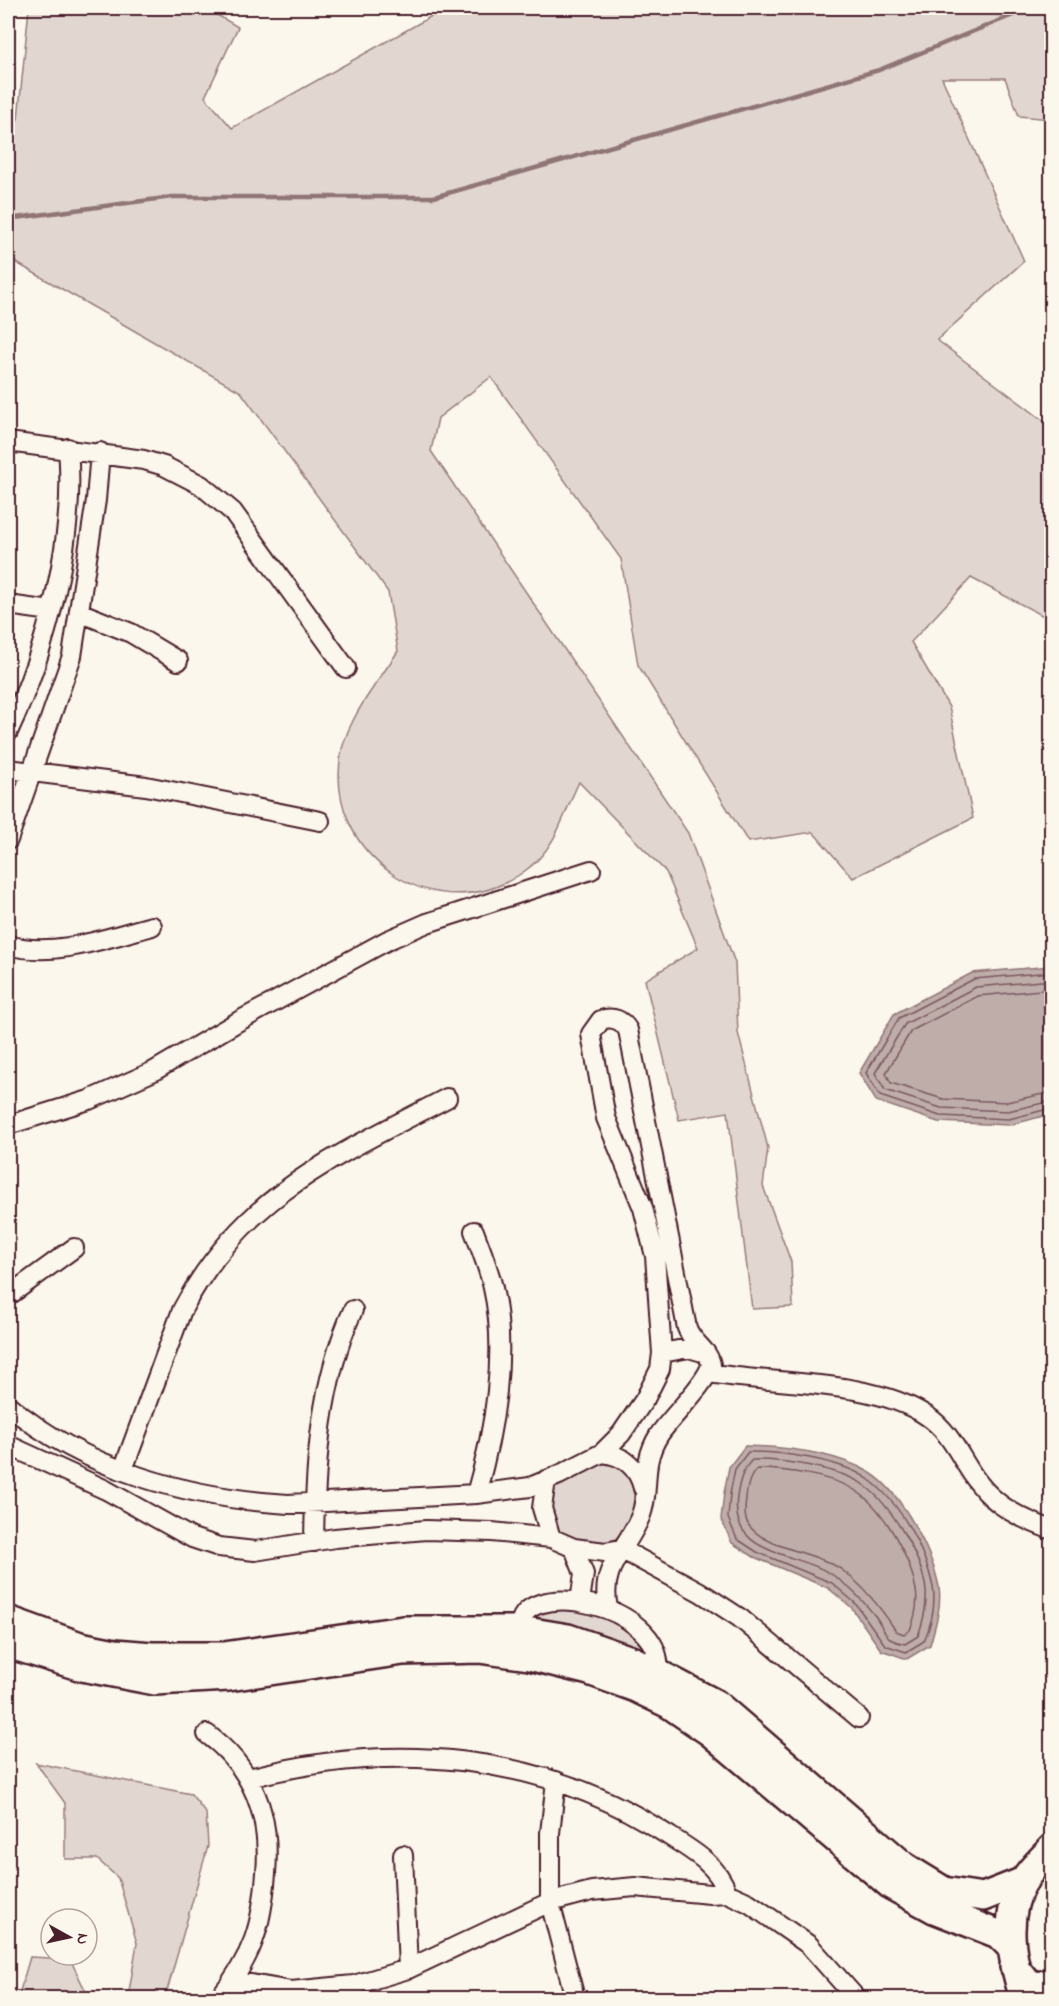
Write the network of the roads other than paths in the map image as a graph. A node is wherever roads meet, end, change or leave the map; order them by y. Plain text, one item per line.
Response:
1 (8, 442) edge
2 (68, 448) junction
3 (100, 452) junction
4 (8, 605) edge
5 (51, 611) junction
6 (79, 612) junction
7 (178, 661) dead end
8 (346, 668) dead end
9 (8, 732) edge
10 (8, 769) edge
11 (32, 770) junction
12 (320, 821) dead end
13 (8, 840) edge
14 (591, 870) dead end
15 (152, 926) dead end
16 (8, 945) edge
17 (447, 1098) dead end
18 (8, 1125) edge
19 (474, 1231) dead end
20 (74, 1248) dead end
21 (8, 1296) edge
22 (353, 1310) dead end
23 (662, 1353) junction
24 (706, 1353) junction
25 (709, 1372) junction
26 (8, 1405) edge
27 (8, 1445) edge
28 (602, 1453) junction
29 (123, 1470) junction
30 (546, 1480) junction
31 (644, 1490) junction
32 (476, 1494) junction
33 (315, 1502) junction
34 (1052, 1530) edge
35 (551, 1538) junction
36 (314, 1542) junction
37 (574, 1548) junction
38 (621, 1549) junction
39 (579, 1601) junction
40 (608, 1608) junction
41 (8, 1620) edge
42 (520, 1630) junction
43 (8, 1644) edge
44 (529, 1656) junction
45 (658, 1672) junction
46 (636, 1688) junction
47 (859, 1718) dead end
48 (207, 1734) dead end
49 (249, 1778) junction
50 (556, 1781) junction
51 (1052, 1848) edge
52 (404, 1855) dead end
53 (1037, 1872) edge
54 (728, 1893) junction
55 (550, 1902) junction
56 (1012, 1956) junction
57 (408, 1969) junction
58 (234, 1981) junction
59 (1052, 1982) edge
60 (219, 1998) edge
61 (576, 1998) edge
62 (855, 1998) edge
63 (1024, 1998) edge

1 - 2 street
2 - 3 street
2 - 5 street
3 - 6 street
3 - 8 street
4 - 5 street
5 - 9 street
6 - 7 street
6 - 11 street
10 - 11 street
11 - 12 street
11 - 13 street
14 - 18 street
15 - 16 street
17 - 29 street
19 - 32 street
20 - 21 street
22 - 33 street
23 - 24 street
23 - 24 street
23 - 28 street
24 - 25 street
25 - 31 street
25 - 34 street
26 - 29 street
27 - 36 street
28 - 30 street
28 - 31 street
29 - 33 street
30 - 32 street
30 - 35 street
31 - 38 street
32 - 33 street
33 - 36 street
35 - 36 street
35 - 37 street
37 - 38 street
37 - 39 street
38 - 40 street
38 - 47 street
39 - 40 street
39 - 42 street
40 - 45 street
41 - 42 street
42 - 44 street
42 - 45 street
43 - 44 street
44 - 46 street
45 - 46 street
45 - 53 street
46 - 56 street
48 - 49 street
49 - 50 street
49 - 58 street
50 - 54 street
50 - 55 street
51 - 53 street
52 - 57 street
53 - 56 street
54 - 55 street
54 - 62 street
55 - 57 street
55 - 61 street
56 - 59 street
56 - 63 street
57 - 58 street
58 - 60 street

